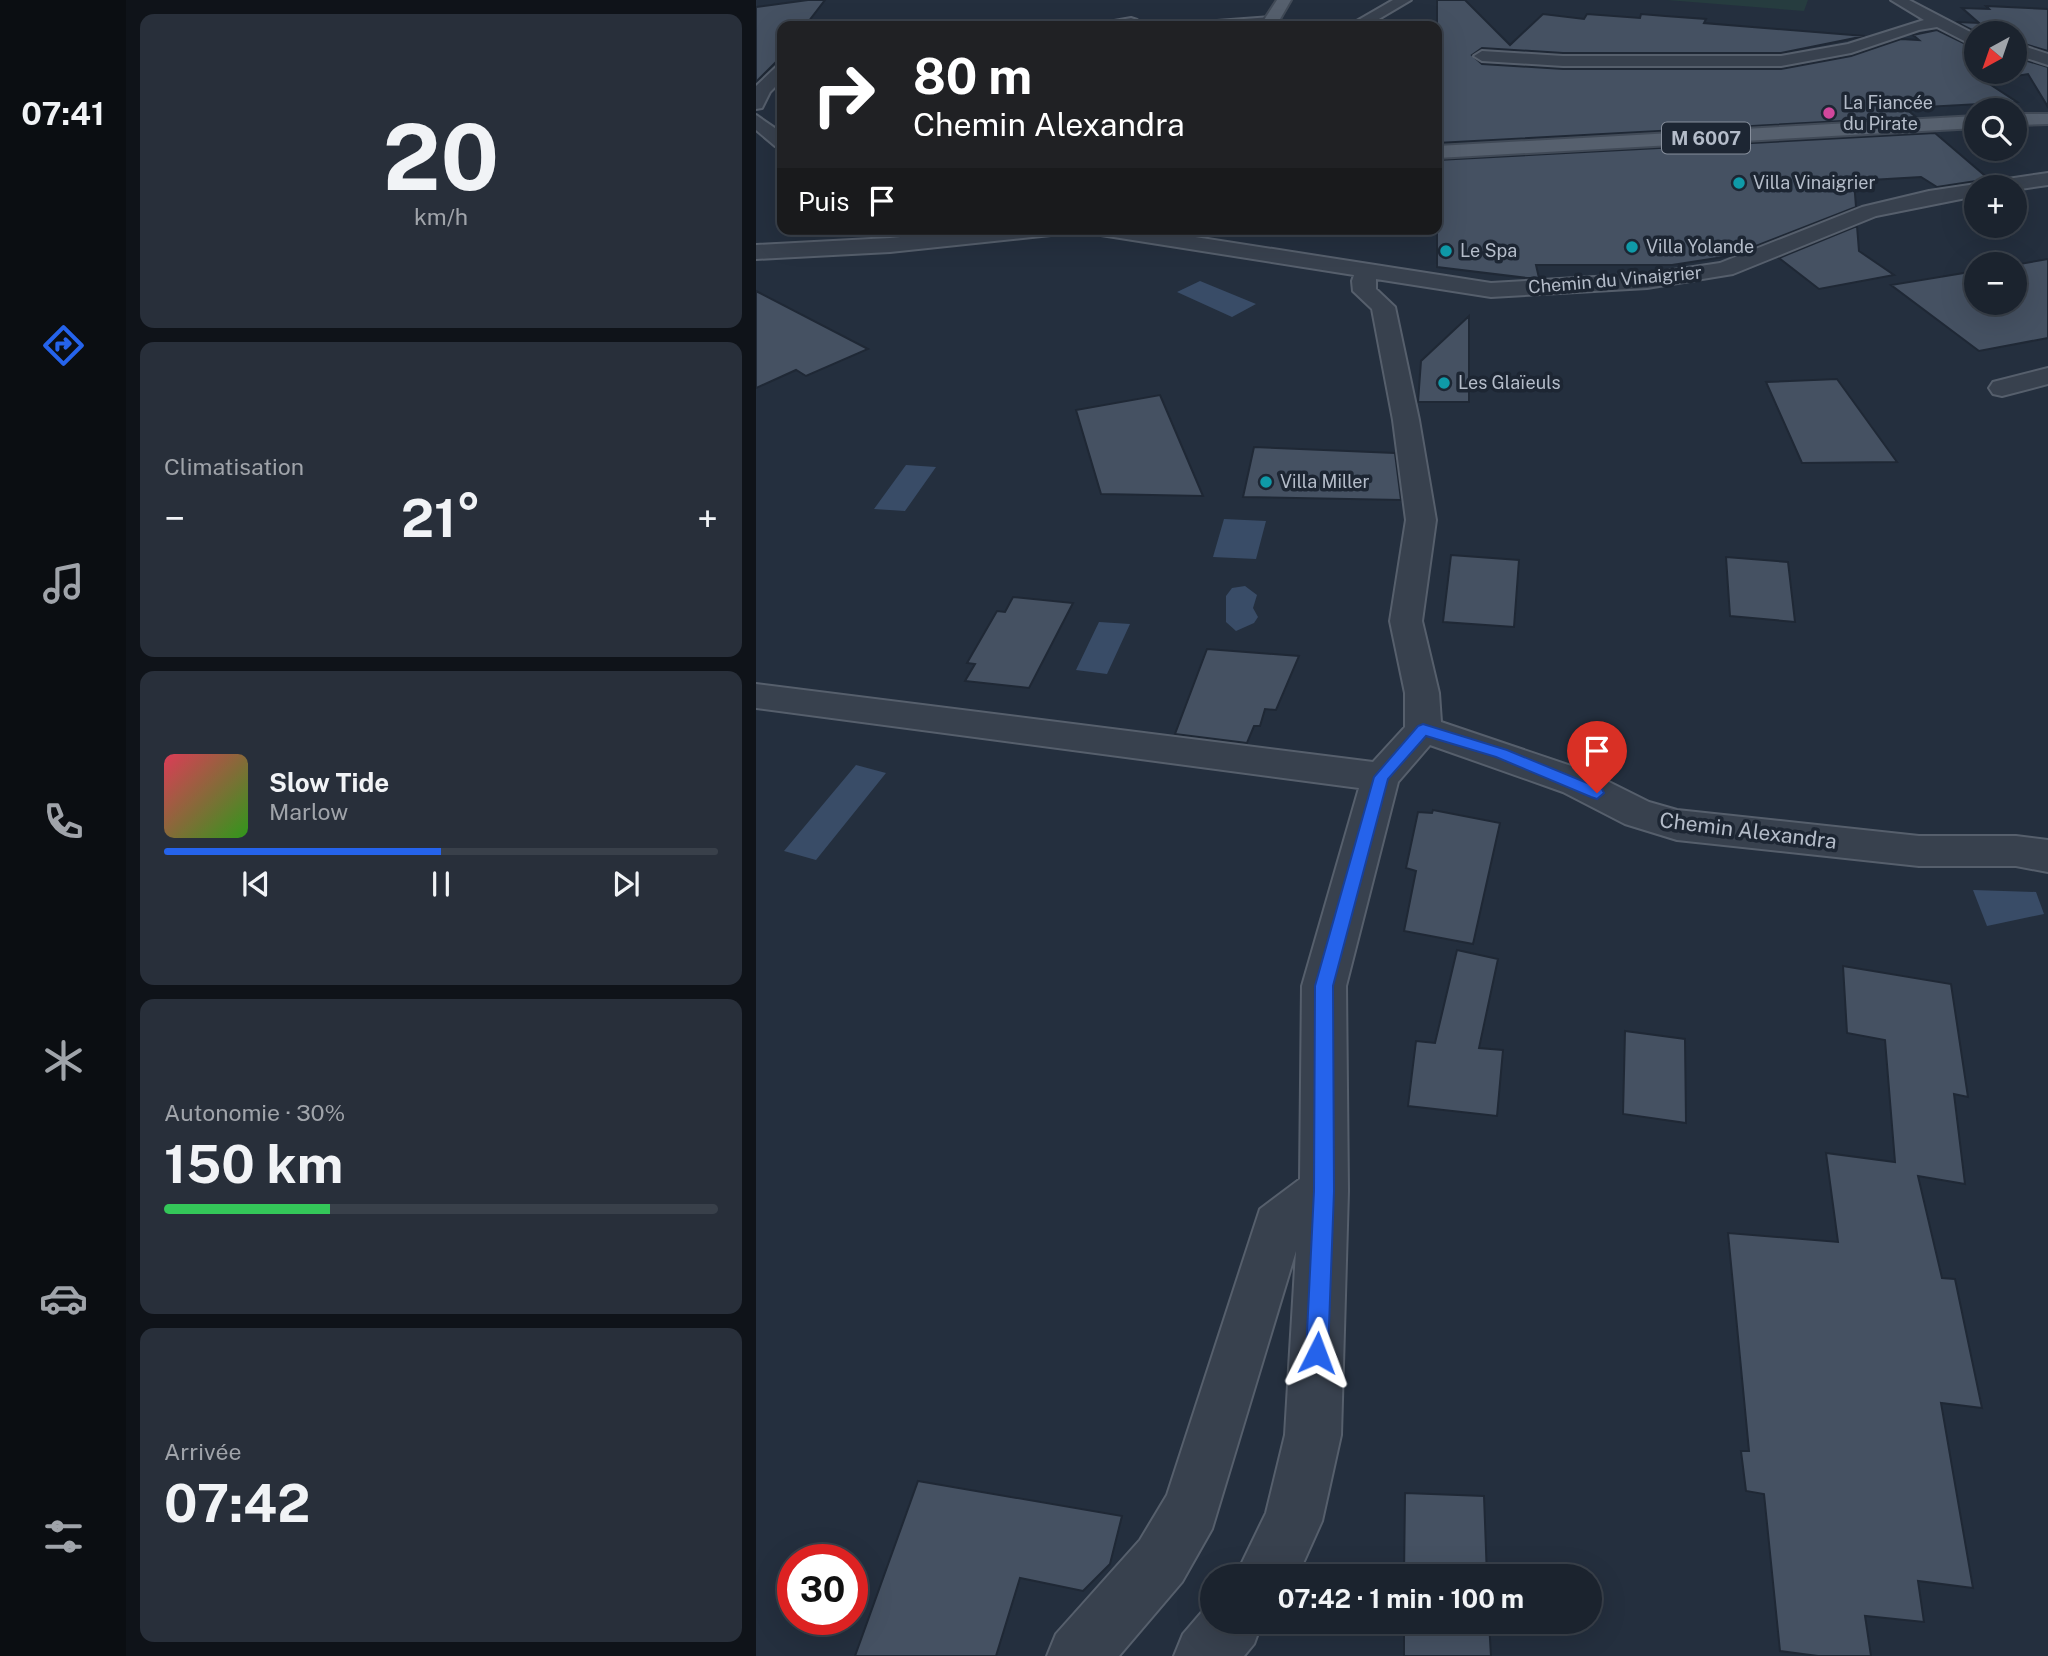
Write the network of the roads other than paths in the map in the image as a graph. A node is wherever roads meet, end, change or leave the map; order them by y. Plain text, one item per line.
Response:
1 (1284, 0) edge
2 (1404, 0) edge
3 (1898, 0) edge
4 (1954, 11) dead end
5 (1271, 21) edge
6 (1365, 21) edge
7 (1969, 21) edge
8 (1936, 23) junction
9 (1964, 37) edge
10 (2027, 54) edge
11 (1482, 56) dead end
12 (2048, 60) edge
13 (777, 76) edge
14 (756, 104) edge
15 (2048, 119) edge
16 (2027, 120) edge
17 (756, 121) edge
18 (1964, 123) edge
19 (777, 138) edge
20 (1442, 152) edge
21 (2048, 180) edge
22 (2027, 183) edge
23 (1964, 192) edge
24 (991, 235) edge
25 (1139, 235) edge
26 (756, 252) edge
27 (1368, 271) junction
28 (2048, 376) edge
29 (2002, 388) dead end
30 (756, 696) edge
31 (1423, 730) junction
32 (1381, 777) junction
33 (2048, 856) edge
34 (1324, 1191) junction
35 (1272, 1564) edge
36 (1222, 1634) edge
37 (1078, 1656) edge
38 (1205, 1656) edge

1 - 5 main road
2 - 6 street
3 - 8 street
4 - 7 street
8 - 9 street
8 - 11 street
10 - 12 street
13 - 14 street
15 - 16 main road
17 - 19 street
18 - 20 main road, M 6007
21 - 22 street
23 - 27 street, Chemin du Vinaigrier
24 - 26 street
25 - 27 street, Chemin du Vinaigrier
27 - 31 street
28 - 29 street
30 - 32 street
31 - 32 street
31 - 33 street, Chemin Alexandra
32 - 34 street
34 - 35 street
34 - 37 street
36 - 38 street

